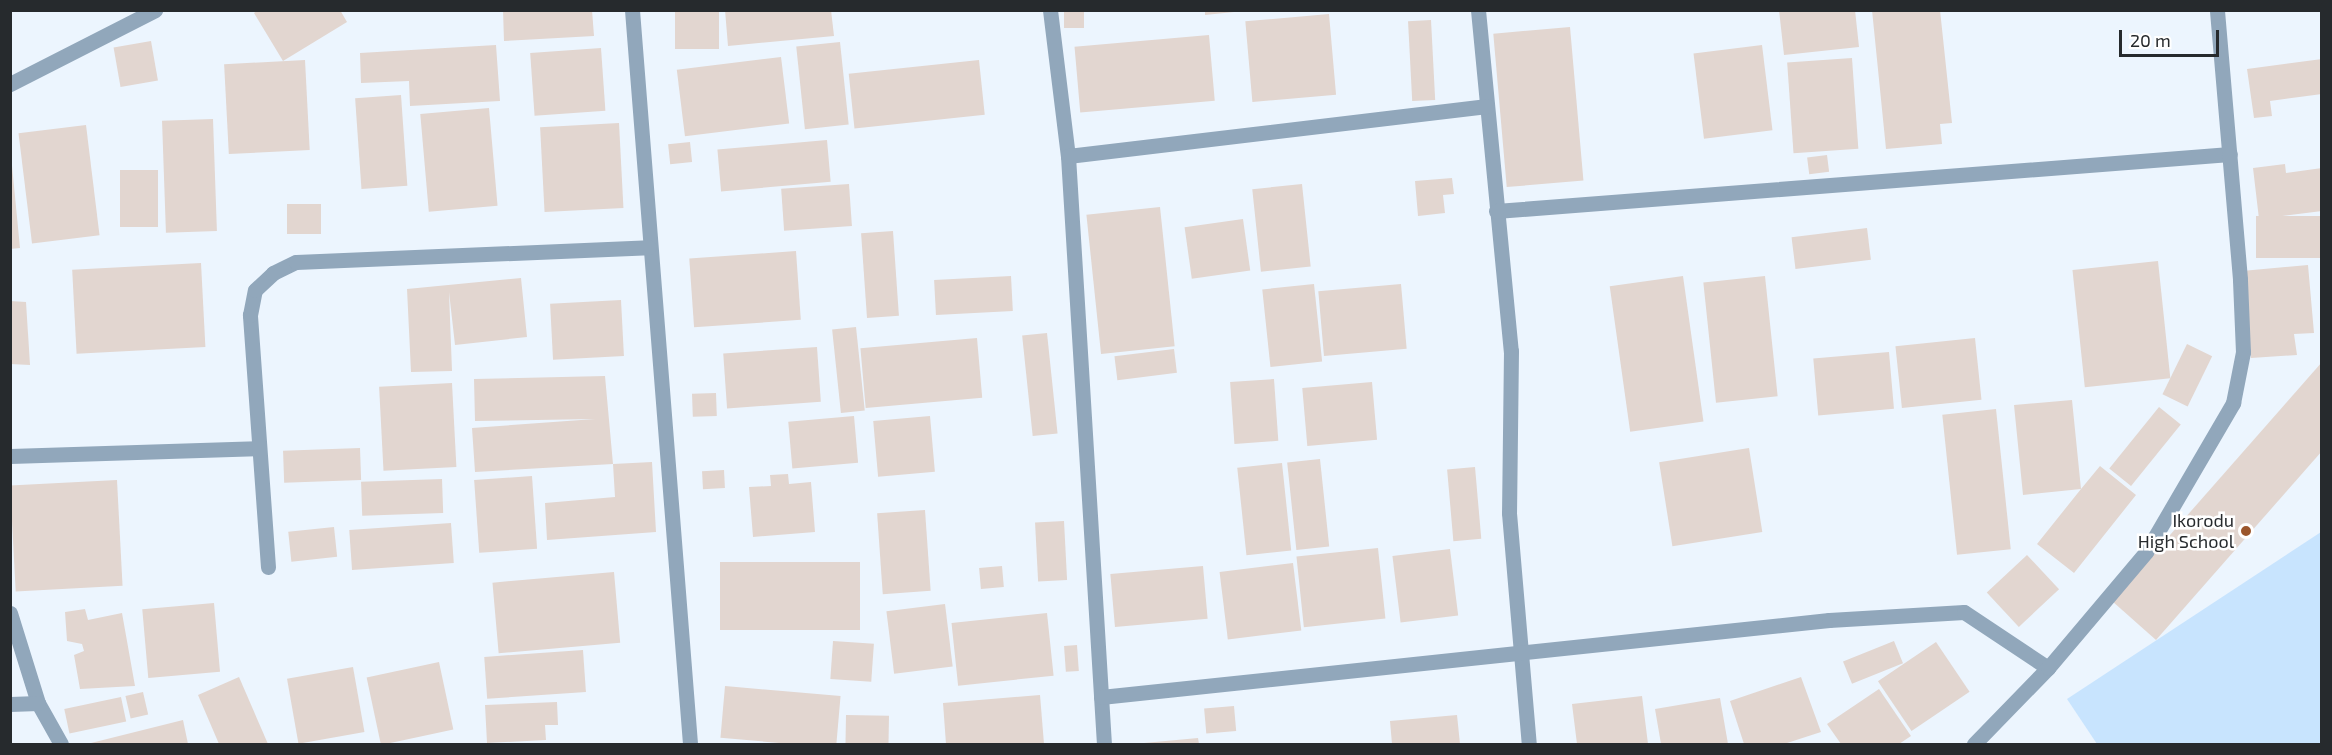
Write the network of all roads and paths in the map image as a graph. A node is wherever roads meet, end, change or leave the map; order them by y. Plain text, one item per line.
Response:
1 (154, 10) edge
2 (632, 10) edge
3 (1050, 10) edge
4 (1478, 10) edge
5 (2217, 10) edge
6 (10, 84) edge
7 (1487, 106) junction
8 (2230, 154) junction
9 (1068, 156) junction
10 (1496, 211) junction
11 (649, 247) junction
12 (258, 448) junction
13 (10, 456) edge
14 (268, 567) dead end
15 (10, 613) edge
16 (1520, 653) junction
17 (2048, 668) junction
18 (1101, 698) junction
19 (38, 703) junction
20 (10, 704) edge
21 (61, 744) edge
22 (690, 744) edge
23 (1104, 744) edge
24 (1529, 744) edge
25 (1974, 744) edge

1 - 6 street
2 - 11 street
3 - 9 street
4 - 7 street
5 - 8 street
7 - 9 street
7 - 10 street
8 - 10 street
8 - 17 street
9 - 18 street
10 - 16 street
11 - 12 street
11 - 22 street
12 - 13 street
12 - 14 street
15 - 19 street
16 - 17 street
16 - 18 street
16 - 24 street
17 - 25 street
18 - 23 street
19 - 20 street
19 - 21 street

